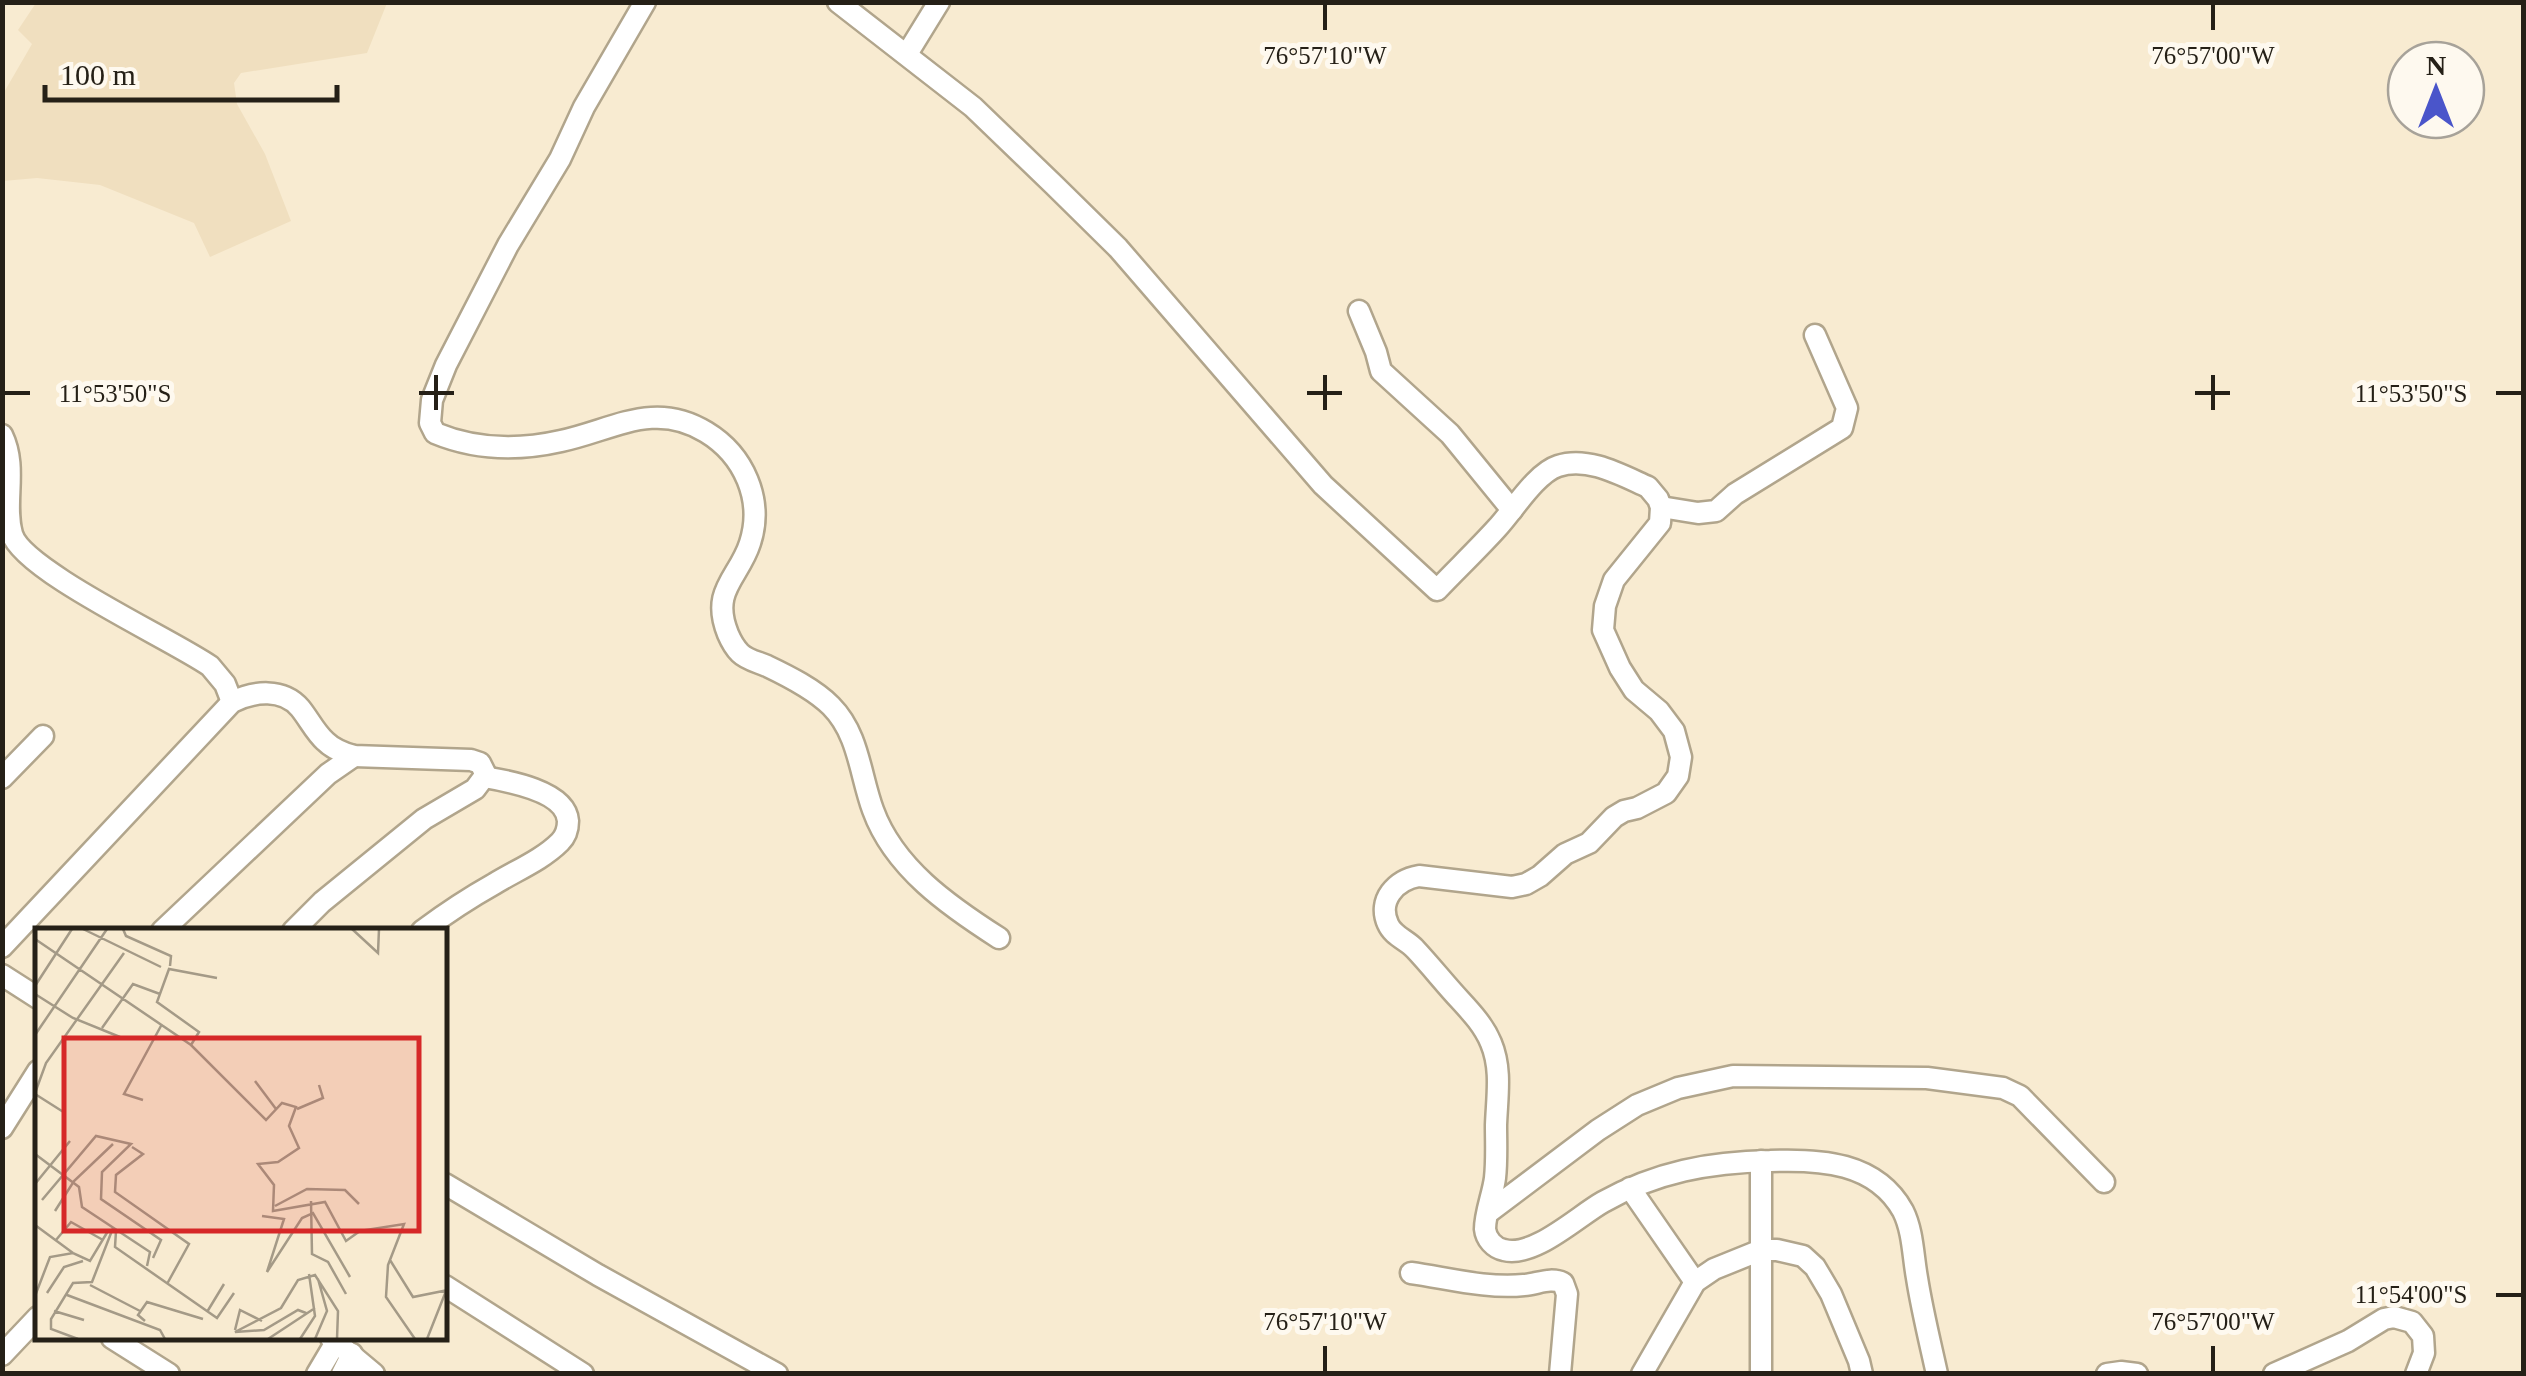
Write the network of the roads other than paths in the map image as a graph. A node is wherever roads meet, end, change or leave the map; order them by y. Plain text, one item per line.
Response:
1 (645, 2) edge
2 (838, 2) edge
3 (939, 2) edge
4 (907, 54) junction
5 (1359, 311) dead end
6 (1816, 334) dead end
7 (2, 435) edge
8 (1661, 507) junction
9 (1512, 510) junction
10 (7, 533) edge
11 (232, 702) junction
12 (43, 736) dead end
13 (354, 756) junction
14 (2, 778) edge
15 (484, 778) junction
16 (165, 928) edge
17 (296, 928) edge
18 (426, 928) edge
19 (999, 938) dead end
20 (2, 947) edge
21 (2, 975) edge
22 (35, 996) edge
23 (35, 1076) edge
24 (2, 1128) edge
25 (1761, 1161) junction
26 (2104, 1182) dead end
27 (448, 1186) edge
28 (1630, 1188) junction
29 (1489, 1212) junction
30 (1761, 1250) junction
31 (1411, 1273) dead end
32 (1695, 1282) junction
33 (448, 1288) edge
34 (35, 1320) edge
35 (117, 1341) edge
36 (340, 1352) edge
37 (2, 1355) edge
38 (169, 1374) edge
39 (317, 1374) edge
40 (374, 1374) edge
41 (583, 1374) edge
42 (777, 1374) edge
43 (1560, 1374) edge
44 (1642, 1374) edge
45 (1761, 1374) edge
46 (1862, 1374) edge
47 (1937, 1374) edge
48 (2106, 1374) edge
49 (2137, 1374) edge
50 (2274, 1374) edge
51 (2416, 1374) edge

1 - 19 street
2 - 4 street
3 - 4 street
4 - 9 street
5 - 9 street
6 - 8 street
7 - 10 street
8 - 9 street
8 - 29 street
10 - 11 street
11 - 13 street
11 - 20 street
12 - 14 street
13 - 15 street
13 - 16 street
15 - 17 street
15 - 18 street
21 - 22 street
23 - 24 street
25 - 28 street
25 - 30 street
25 - 47 street
26 - 29 street
27 - 42 street
28 - 29 street
28 - 32 street
30 - 32 street
30 - 45 street
30 - 46 street
31 - 43 street
32 - 44 street
33 - 41 street
34 - 37 street
35 - 38 street
36 - 39 street
36 - 40 street
48 - 49 street
50 - 51 street

